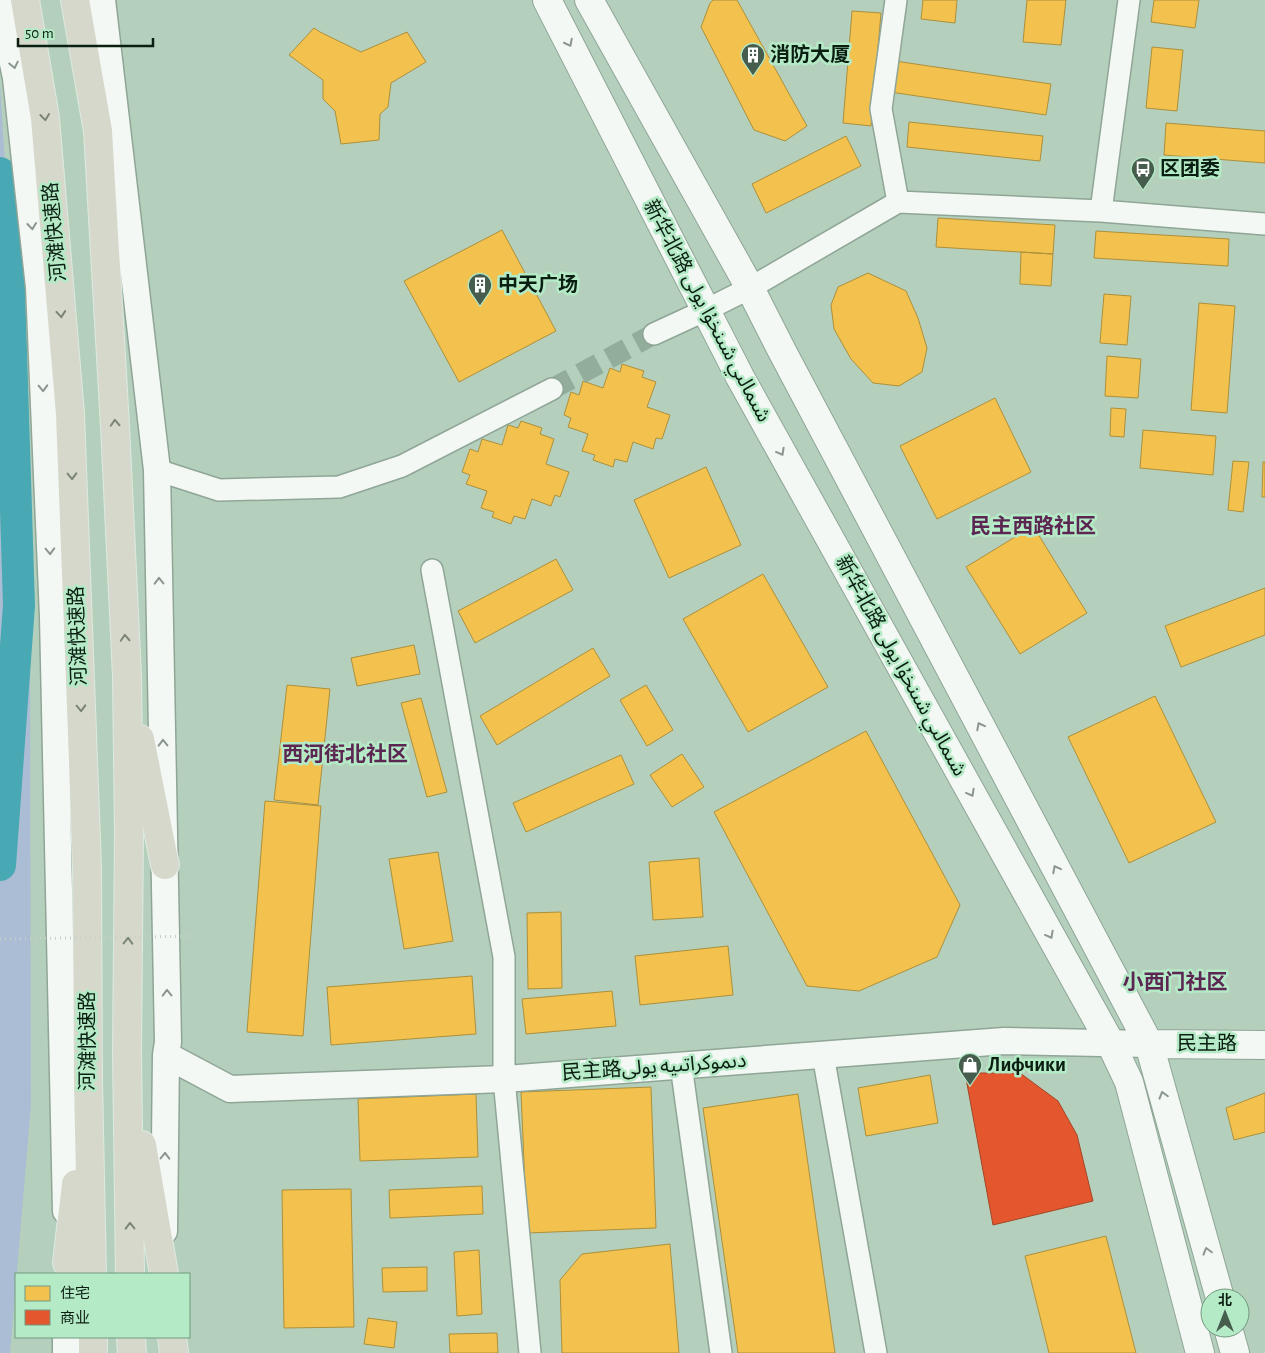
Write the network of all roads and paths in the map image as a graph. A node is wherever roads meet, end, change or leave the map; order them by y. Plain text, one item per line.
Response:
1 (0, 0) edge
2 (25, 0) edge
3 (75, 0) edge
4 (102, 0) edge
5 (547, 0) edge
6 (589, 0) edge
7 (896, 0) edge
8 (1129, 0) edge
9 (116, 124) junction
10 (898, 202) junction
11 (1101, 211) junction
12 (1265, 224) edge
13 (106, 274) junction
14 (750, 288) junction
15 (706, 310) junction
16 (654, 334) tunnel mouth
17 (552, 389) tunnel mouth
18 (157, 470) junction
19 (432, 570) dead end
20 (127, 676) junction
21 (165, 865) junction
22 (203, 936) dead end
23 (0, 939) edge
24 (1111, 1044) junction
25 (1149, 1044) junction
26 (1265, 1045) edge
27 (127, 1053) junction
28 (166, 1055) junction
29 (823, 1055) junction
30 (681, 1065) junction
31 (504, 1079) junction
32 (88, 1081) junction
33 (67, 1269) edge
34 (92, 1273) edge
35 (130, 1273) edge
36 (163, 1273) edge
37 (163, 1273) edge
38 (1217, 1288) edge
39 (66, 1338) edge
40 (93, 1338) edge
41 (131, 1338) edge
42 (163, 1338) edge
43 (172, 1338) edge
44 (1231, 1338) edge
45 (66, 1353) edge
46 (93, 1353) edge
47 (132, 1353) edge
48 (163, 1353) edge
49 (174, 1353) edge
50 (530, 1353) edge
51 (721, 1353) edge
52 (876, 1353) edge
53 (1200, 1353) edge
54 (1235, 1353) edge

1 -> 33 street
2 -> 32 highway, 河滩快速路
3 - 13 highway, 河滩快速路
4 - 9 street
5 -> 15 main road, 新华北路 شىمالىي شىنخۇا يولى
6 - 14 main road, 新华北路 شىمالىي شىنخۇا يولى
7 - 10 street
8 - 11 street
9 - 13 highway
9 - 18 street
10 - 11 street
10 - 14 street
11 - 12 street
20 -> 13 highway, 河滩快速路
14 - 15 street
25 -> 14 main road, 新华北路 شىمالىي شىنخۇا يولى
15 - 16 street
15 -> 24 main road, 新华北路 شىمالىي شىنخۇا يولى
17 - 18 street
21 -> 18 street
19 - 31 street
20 - 21 highway
27 -> 20 highway, 河滩快速路
28 -> 21 street
22 - 23 path, bridge
24 - 25 street, 民主路دىموكراتىيە يولى
24 - 29 street, 民主路دىموكراتىيە يولى
24 - 53 main road, 新华北路 شىمالىي شىنخۇا يولى
25 - 26 main road, 民主路
38 -> 25 main road, 新华北路 شىمالىي شىنخۇا يولى
35 -> 27 highway, 河滩快速路
27 - 36 highway
28 - 31 street, 民主路دىموكراتىيە يولى
37 -> 28 street
29 - 30 street, 民主路دىموكراتىيە يولى
29 - 52 street
30 - 31 street, 民主路دىموكراتىيە يولى
30 - 51 street
31 - 50 street
32 - 33 highway
32 - 34 highway, 河滩快速路
39 - 45 street
40 - 46 highway
41 - 47 highway
42 - 48 street
43 - 49 highway
44 - 54 main road

